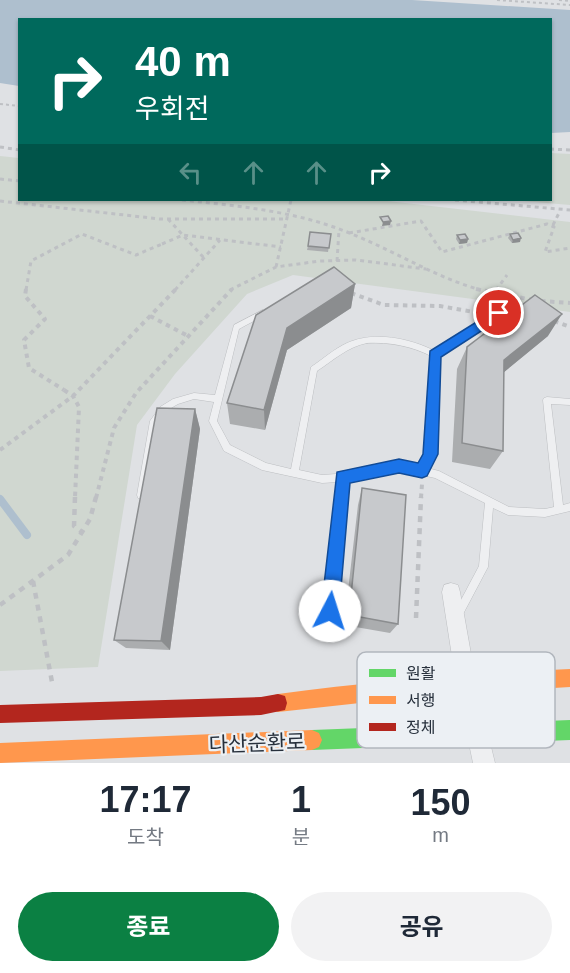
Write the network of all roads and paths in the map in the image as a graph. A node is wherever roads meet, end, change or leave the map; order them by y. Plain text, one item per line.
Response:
1 (497, 0) edge
2 (560, 0) edge
3 (570, 3) edge
4 (0, 104) edge
5 (18, 106) edge
6 (1, 148) edge
7 (552, 149) edge
8 (18, 150) edge
9 (570, 150) edge
10 (0, 179) edge
11 (18, 181) edge
12 (0, 201) edge
13 (191, 201) edge
14 (291, 201) edge
15 (466, 201) edge
16 (539, 208) junction
17 (560, 211) junction
18 (570, 211) edge
19 (288, 217) junction
20 (168, 218) junction
21 (553, 225) junction
22 (339, 230) junction
23 (348, 233) junction
24 (183, 235) junction
25 (220, 240) junction
26 (281, 247) junction
27 (570, 248) edge
28 (205, 259) junction
29 (337, 261) dead end
30 (276, 267) dead end
31 (507, 275) dead end
32 (344, 290) edge
33 (494, 294) junction
34 (570, 303) edge
35 (266, 311) edge
36 (499, 313) joint
37 (150, 316) junction
38 (548, 318) edge
39 (570, 327) edge
40 (188, 336) dead end
41 (435, 355) junction
42 (73, 396) junction
43 (219, 399) junction
44 (570, 402) edge
45 (0, 450) edge
46 (422, 471) junction
47 (294, 473) junction
48 (343, 477) junction
49 (140, 502) edge
50 (489, 502) junction
51 (570, 507) edge
52 (559, 509) junction
53 (82, 532) dead end
54 (33, 581) dead end
55 (451, 592) dead end
56 (416, 618) dead end
57 (456, 619) junction
58 (328, 633) dead end
59 (461, 652) edge
60 (570, 678) edge
61 (555, 679) edge
62 (52, 682) dead end
63 (357, 692) edge
64 (41, 712) junction
65 (0, 714) edge
66 (570, 730) edge
67 (555, 731) edge
68 (357, 738) edge
69 (35, 747) edge
70 (481, 748) edge
71 (0, 753) edge
72 (484, 763) edge

1 - 3 path
2 - 3 path
4 - 5 path
6 - 8 path
7 - 9 path
10 - 11 path
12 - 20 path
13 - 19 path
14 - 19 path
15 - 16 path
16 - 17 path
16 - 18 path
17 - 18 path
17 - 21 path
19 - 20 path
19 - 22 path
19 - 26 path
20 - 24 path
21 - 23 path
21 - 27 path
22 - 23 path
22 - 29 path
23 - 33 path
24 - 25 path
24 - 28 path
24 - 42 path, bridge
25 - 26 path
25 - 28 path
26 - 30 path
28 - 37 path
31 - 33 path
32 - 36 path
33 - 34 path
35 - 43 lane
36 - 41 lane
37 - 40 path
37 - 42 path
38 - 39 path
41 - 46 lane
41 - 47 lane
42 - 45 path
42 - 53 path
43 - 47 lane
43 - 49 lane
44 - 52 lane
46 - 48 lane
46 - 50 lane
46 - 56 path
47 - 48 lane
48 - 58 lane
50 - 52 lane
50 - 57 lane
51 - 52 lane
54 - 62 path
55 - 57 street
57 - 59 street
60 - 61 street, 다산순환로
63 - 64 street, 다산순환로
64 - 65 street, 다산순환로
64 - 69 street
66 - 67 street, 다산순환로
68 - 69 street, 다산순환로
69 - 71 street, 다산순환로
70 - 72 street

